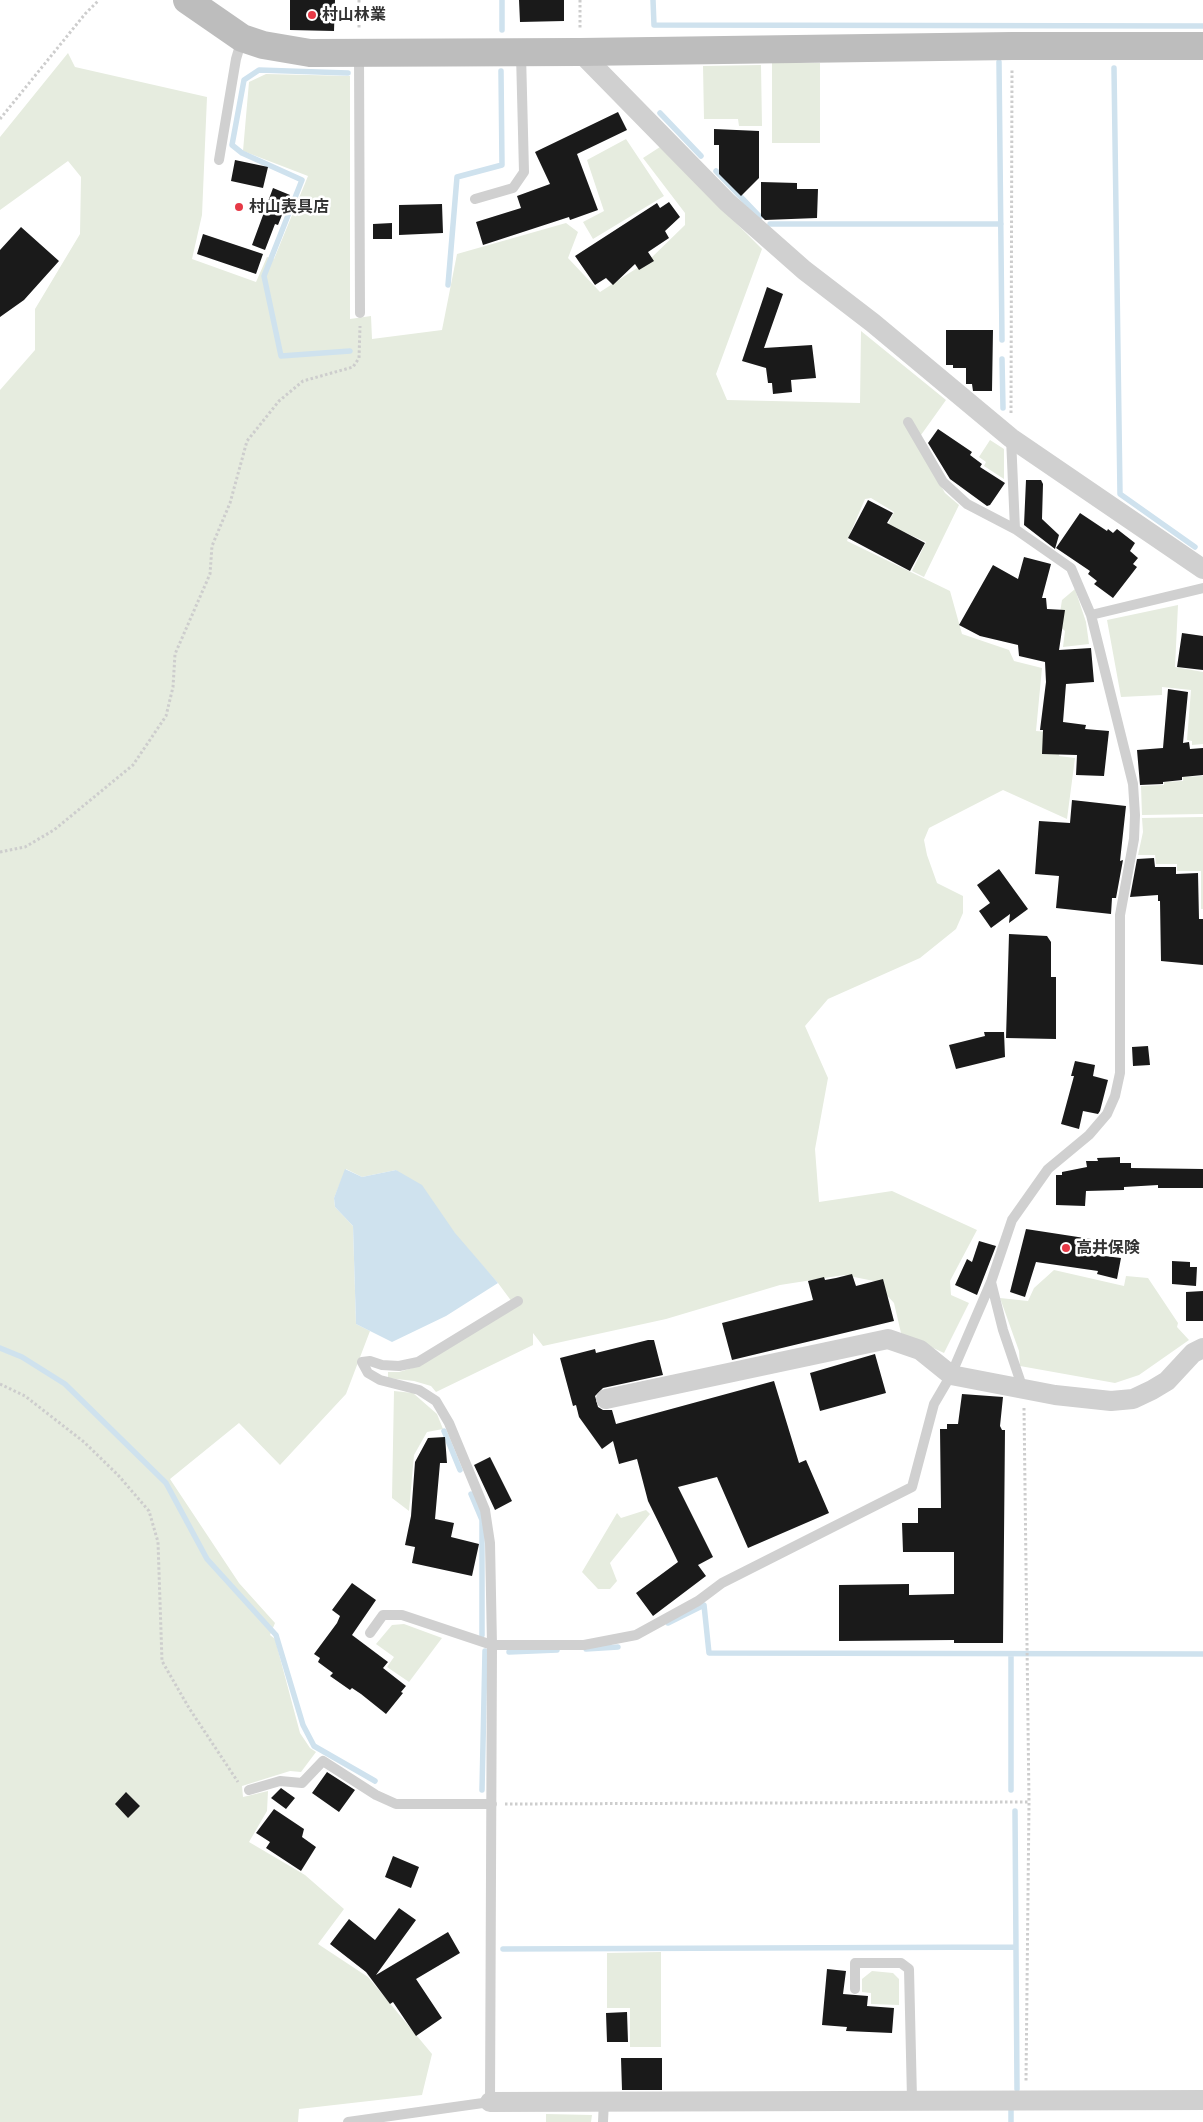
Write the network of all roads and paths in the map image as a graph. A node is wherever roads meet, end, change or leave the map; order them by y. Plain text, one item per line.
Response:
1 (99, 0) edge
2 (187, 0) edge
3 (359, 0) edge
4 (580, 0) edge
5 (242, 38) junction
6 (1012, 46) junction
7 (1203, 46) edge
8 (580, 52) junction
9 (359, 53) junction
10 (521, 53) junction
11 (0, 119) edge
12 (219, 160) dead end
13 (474, 199) dead end
14 (360, 313) joint
15 (908, 422) dead end
16 (1011, 438) junction
17 (1015, 529) junction
18 (1203, 569) edge
19 (1203, 588) edge
20 (1091, 615) junction
21 (0, 852) edge
22 (991, 1282) junction
23 (518, 1301) dead end
24 (1203, 1348) edge
25 (951, 1376) junction
26 (0, 1384) edge
27 (1023, 1389) junction
28 (606, 1399) dead end
29 (370, 1633) dead end
30 (492, 1645) junction
31 (249, 1790) joint
32 (1029, 1802) junction
33 (492, 1804) junction
34 (855, 1989) dead end
35 (912, 2100) junction
36 (1026, 2100) junction
37 (1203, 2100) edge
38 (604, 2101) junction
39 (490, 2102) junction
40 (348, 2122) edge
41 (603, 2122) edge

1 - 11 path
2 - 5 street
3 - 9 path
4 - 8 path
5 - 9 street
5 - 12 lane
6 - 7 street
6 - 8 street
6 - 16 path
8 - 10 street
8 - 16 street
9 - 10 street
9 - 14 lane
10 - 13 lane
14 - 21 path
15 - 17 lane
16 - 17 lane
16 - 18 street
17 - 20 lane
19 - 20 lane
20 - 22 lane
22 - 25 lane
22 - 27 lane
23 - 30 lane
24 - 27 street
25 - 27 street
25 - 28 street
25 - 30 lane
26 - 31 path
27 - 32 path
29 - 30 lane
30 - 33 lane
31 - 33 lane
32 - 33 path
32 - 36 path
33 - 39 lane
34 - 35 lane
35 - 36 street
35 - 38 street
36 - 37 street
38 - 39 street
38 - 41 lane
39 - 40 lane

